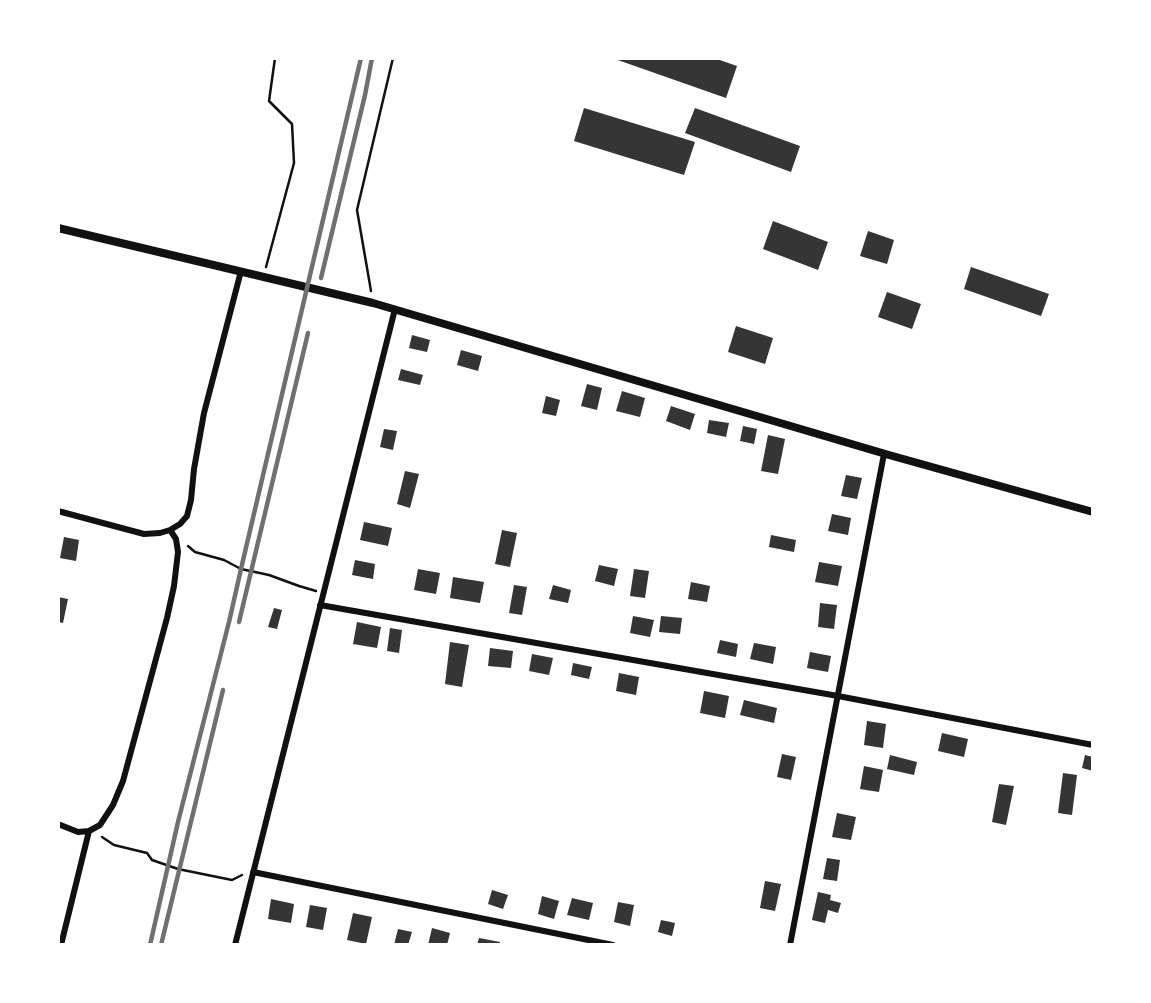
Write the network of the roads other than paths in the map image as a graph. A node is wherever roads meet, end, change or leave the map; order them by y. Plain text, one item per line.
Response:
1 (58, 228) edge
2 (241, 271) junction
3 (395, 309) junction
4 (884, 454) junction
5 (58, 511) edge
6 (1093, 512) edge
7 (170, 530) junction
8 (320, 604) junction
9 (838, 696) junction
10 (1093, 745) edge
11 (58, 824) edge
12 (89, 831) junction
13 (253, 873) junction
14 (61, 945) edge
15 (235, 945) edge
16 (613, 945) edge
17 (790, 945) edge

1 - 2 main road
2 - 3 main road
2 - 7 street
3 - 4 main road
3 - 8 street
4 - 6 main road
4 - 9 street
5 - 7 street
7 - 12 street
8 - 9 street
8 - 13 street
9 - 10 street
9 - 17 street
11 - 12 street
12 - 14 street
13 - 15 street
13 - 16 street

